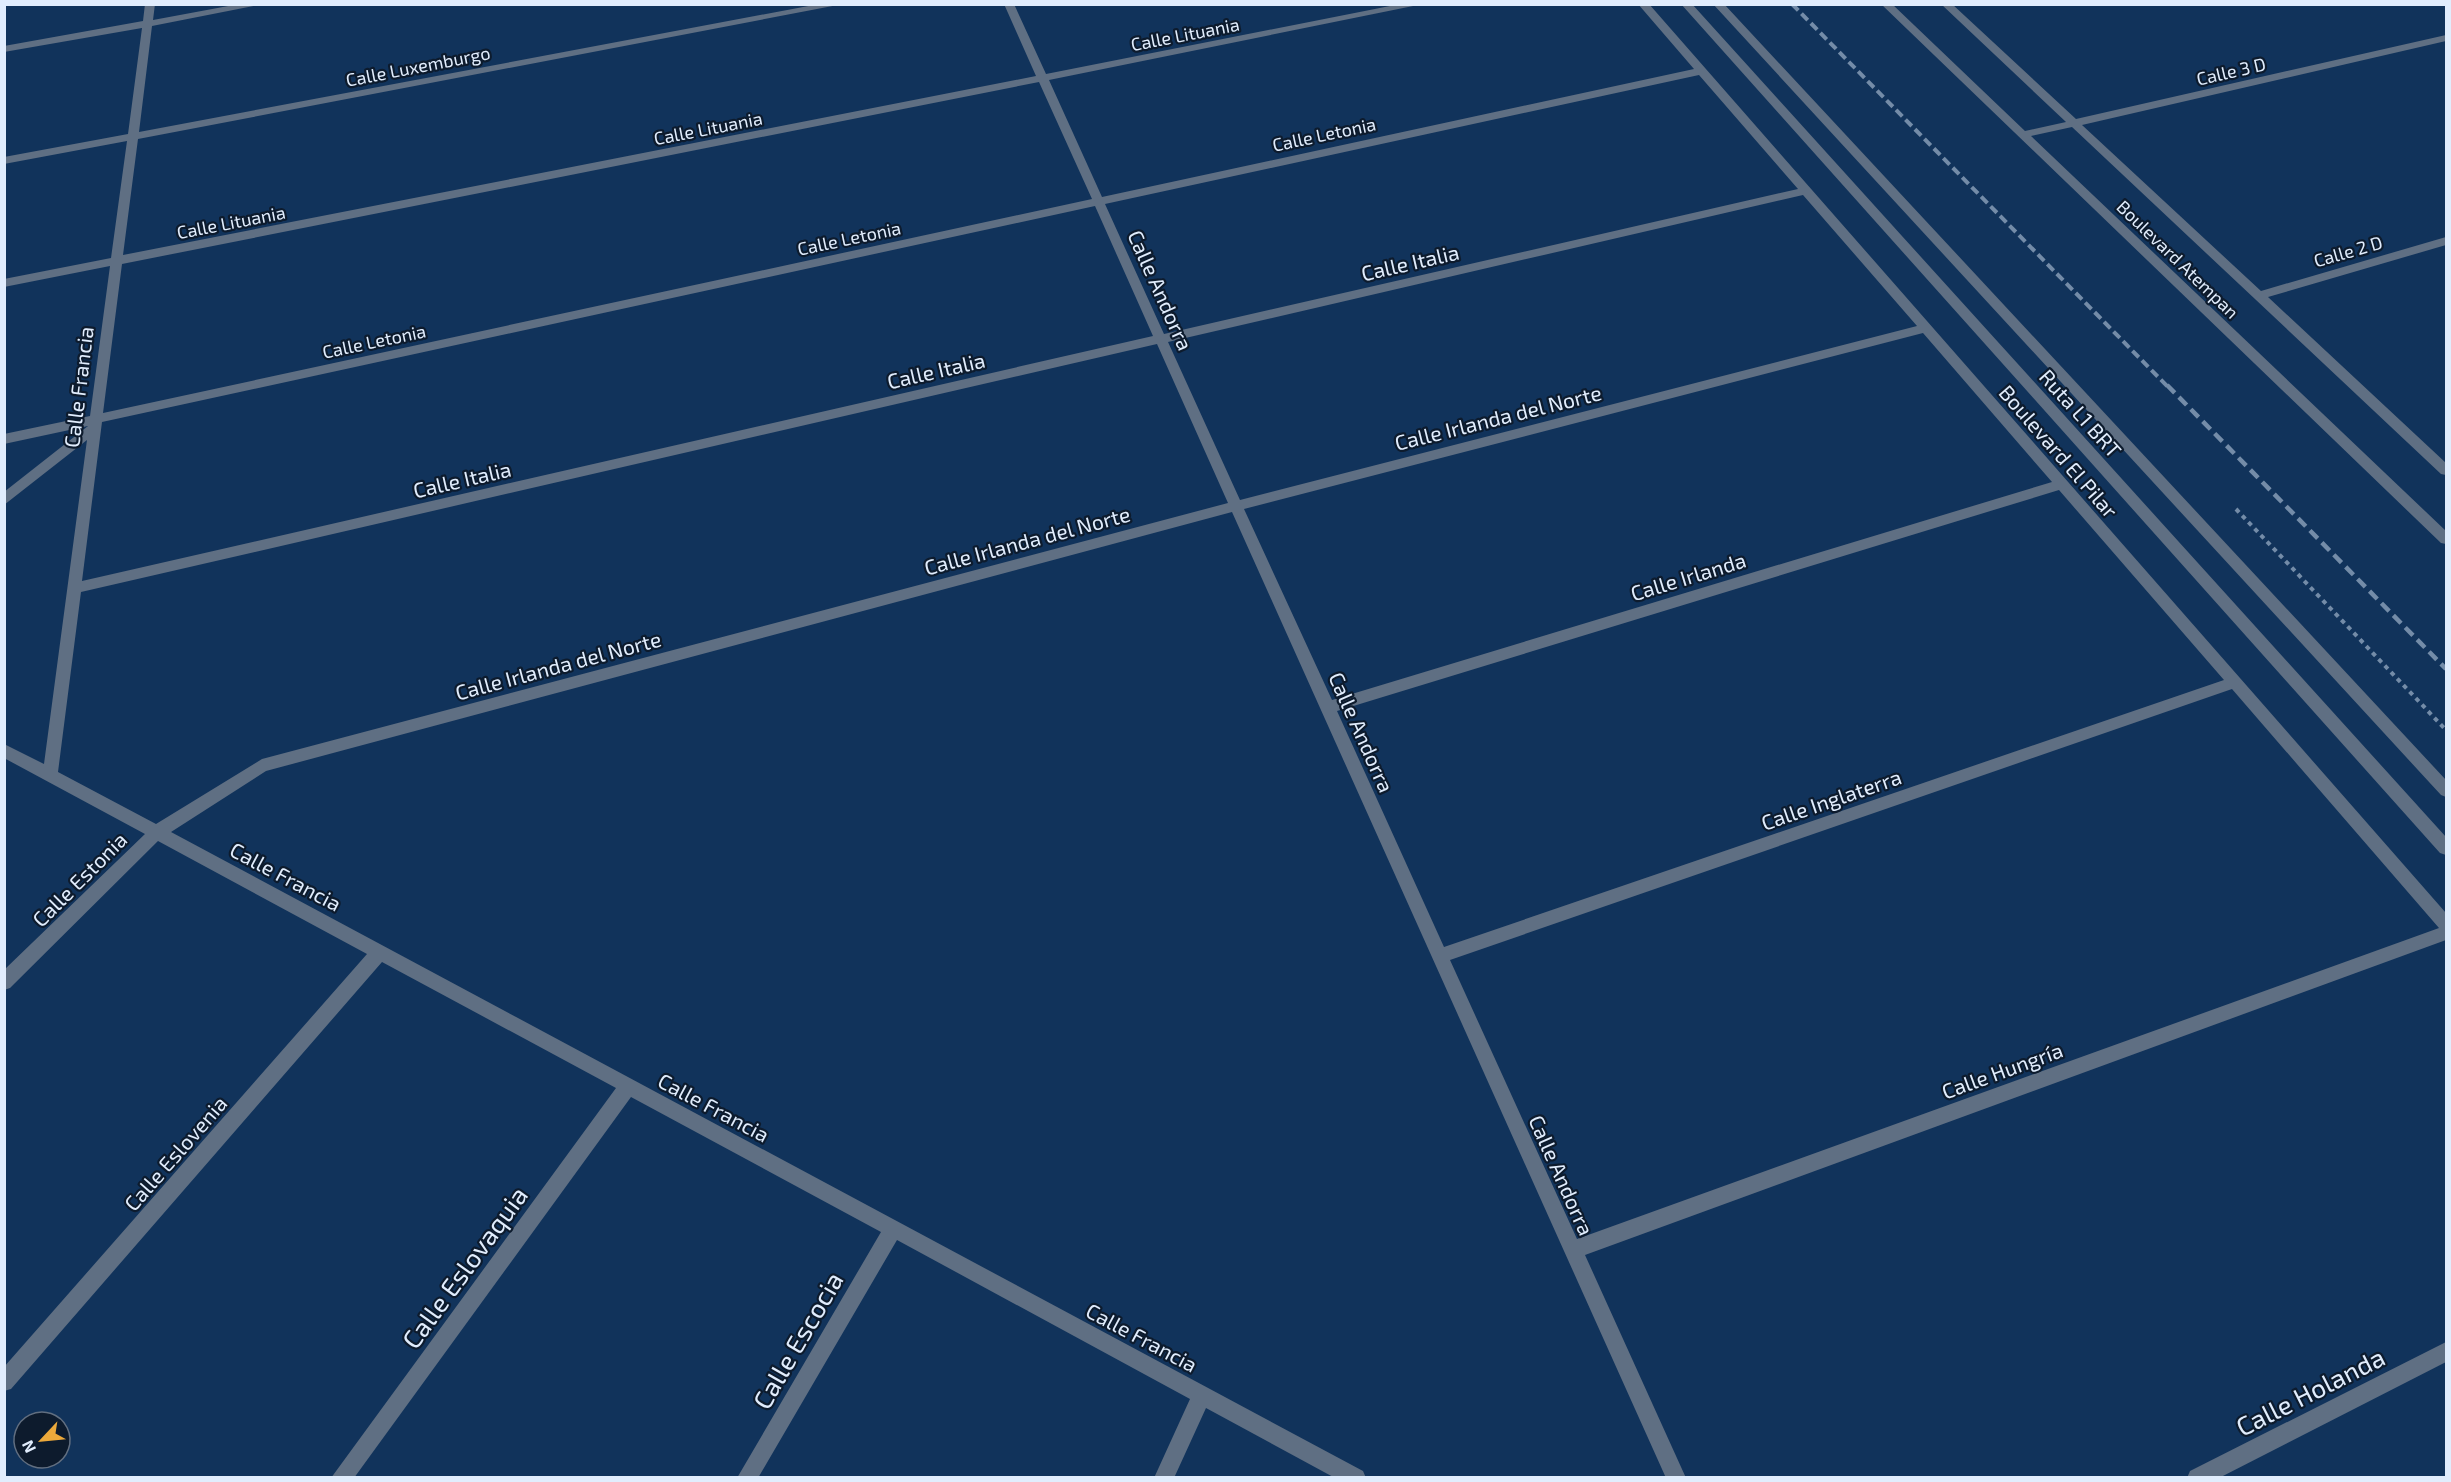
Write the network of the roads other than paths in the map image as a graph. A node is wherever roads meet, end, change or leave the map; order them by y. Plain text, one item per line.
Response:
1 (150, 4) edge
2 (259, 4) edge
3 (838, 4) edge
4 (1009, 4) edge
5 (1418, 4) edge
6 (1643, 4) edge
7 (1686, 4) edge
8 (1719, 4) edge
9 (1886, 4) edge
10 (1946, 4) edge
11 (148, 24) junction
12 (2446, 38) edge
13 (4, 49) edge
14 (1701, 71) junction
15 (1042, 79) junction
16 (2074, 124) junction
17 (2022, 135) junction
18 (134, 136) junction
19 (4, 160) edge
20 (1806, 191) junction
21 (1098, 202) junction
22 (2446, 242) edge
23 (117, 261) junction
24 (4, 284) edge
25 (2260, 295) junction
26 (1925, 328) junction
27 (1160, 339) junction
28 (96, 423) junction
29 (4, 439) edge
30 (2446, 470) edge
31 (2062, 484) junction
32 (4, 500) edge
33 (1236, 506) junction
34 (2446, 539) edge
35 (75, 588) junction
36 (2236, 682) junction
37 (1328, 708) junction
38 (4, 750) edge
39 (50, 775) junction
40 (2446, 790) edge
41 (157, 832) junction
42 (2446, 848) edge
43 (2446, 924) edge
44 (2446, 933) edge
45 (380, 953) junction
46 (1439, 956) junction
47 (4, 982) edge
48 (628, 1086) junction
49 (893, 1229) junction
50 (1573, 1250) junction
51 (2446, 1352) edge
52 (4, 1382) edge
53 (1202, 1395) junction
54 (341, 1478) edge
55 (747, 1478) edge
56 (1164, 1478) edge
57 (1356, 1478) edge
58 (1676, 1478) edge
59 (2197, 1478) edge

1 - 11 street, Calle Francia
2 - 11 street
3 - 18 street, Calle Luxemburgo
4 - 15 street, Calle Andorra
5 - 15 street, Calle Lituania
6 - 14 street, Boulevard El Pilar
7 - 42 street, Ruta L1 BRT
8 - 40 street, Ruta L1 BRT
9 - 17 street, Boulevard Atempan
10 - 16 street, Boulevard Atempan
11 - 13 street
11 - 18 street, Calle Francia
12 - 16 street, Calle 3 D
14 - 20 street, Boulevard El Pilar
14 - 21 street, Calle Letonia
15 - 21 street, Calle Andorra
15 - 23 street, Calle Lituania
16 - 17 street, Calle 3 D
16 - 25 street, Boulevard Atempan
17 - 34 street, Boulevard Atempan
18 - 19 street, Calle Luxemburgo
18 - 23 street, Calle Francia
20 - 26 street, Boulevard El Pilar
20 - 27 street, Calle Italia
21 - 27 street, Calle Andorra
21 - 28 street, Calle Letonia
22 - 25 street, Calle 2 D
23 - 24 street, Calle Lituania
23 - 28 street, Calle Francia
25 - 30 street, Boulevard Atempan
26 - 31 street, Boulevard El Pilar
26 - 33 street, Calle Irlanda del Norte
27 - 33 street, Calle Andorra
27 - 35 street, Calle Italia
28 - 29 street, Calle Letonia
28 - 32 street
28 - 35 street, Calle Francia
31 - 36 street, Boulevard El Pilar
31 - 37 street, Calle Irlanda
33 - 37 street, Calle Andorra
33 - 41 street, Calle Irlanda del Norte
35 - 39 street, Calle Francia
36 - 43 street, Boulevard El Pilar
36 - 46 street, Calle Inglaterra
37 - 46 street, Calle Andorra
38 - 39 street, Calle Francia
39 - 41 street, Calle Francia
41 - 45 street, Calle Francia
41 - 47 street, Calle Estonia
44 - 50 street, Calle Hungría
45 - 48 street, Calle Francia
45 - 52 street, Calle Eslovenia
46 - 50 street, Calle Andorra
48 - 49 street, Calle Francia
48 - 54 street, Calle Eslovaquia
49 - 53 street, Calle Francia
49 - 55 street, Calle Escocia
50 - 58 street, Calle Andorra
51 - 59 street, Calle Holanda
53 - 56 street
53 - 57 street, Calle Francia

